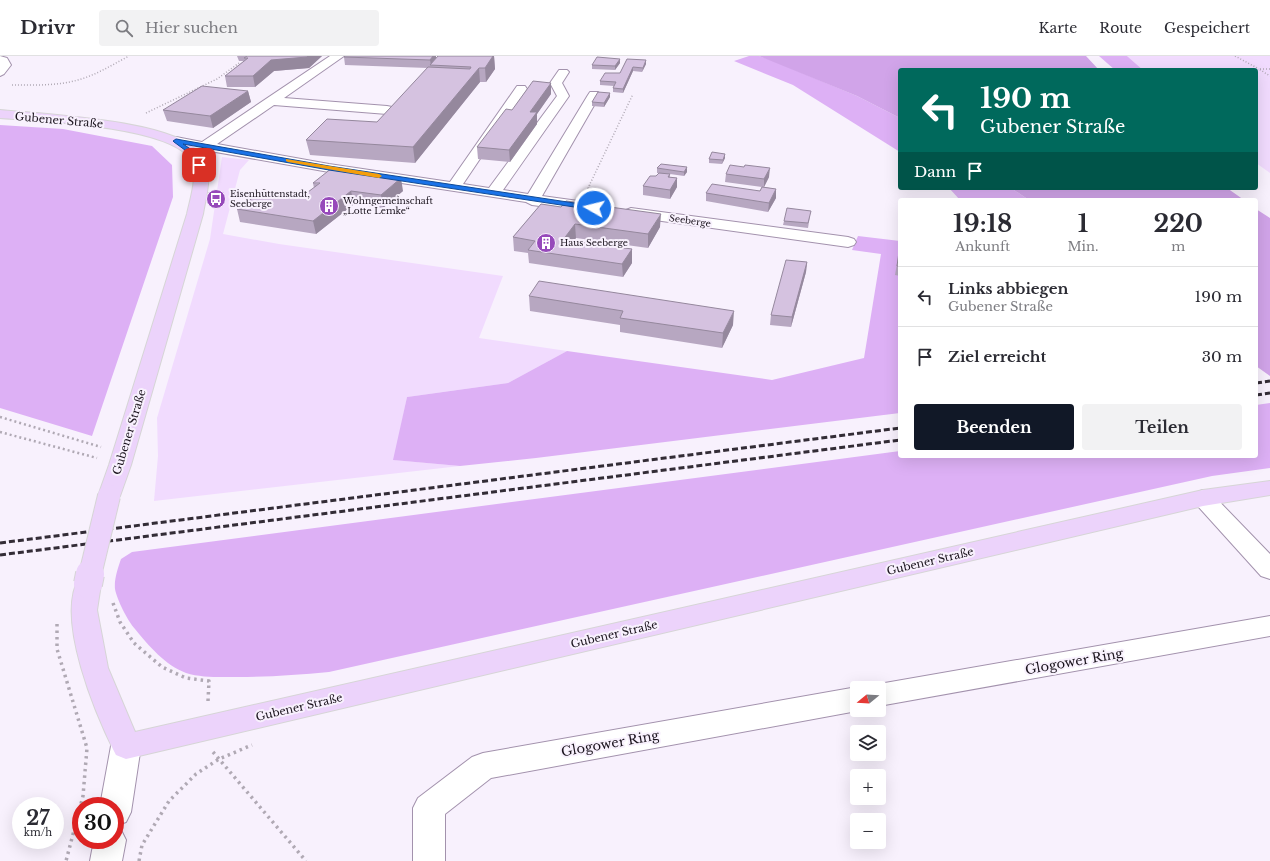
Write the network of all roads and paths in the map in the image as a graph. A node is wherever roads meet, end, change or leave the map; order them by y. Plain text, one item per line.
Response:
1 (129, 56) edge
2 (338, 56) edge
3 (1235, 56) edge
4 (5, 58) edge
5 (239, 63) edge
6 (1257, 68) edge
7 (1270, 68) edge
8 (1259, 69) joint
9 (0, 72) edge
10 (563, 72) dead end
11 (1270, 76) edge
12 (7, 85) dead end
13 (521, 89) dead end
14 (633, 94) dead end
15 (594, 95) edge
16 (270, 101) junction
17 (387, 110) edge
18 (0, 114) edge
19 (120, 126) junction
20 (176, 141) junction
21 (204, 146) junction
22 (454, 187) junction
23 (493, 193) junction
24 (532, 200) junction
25 (580, 206) junction
26 (848, 242) dead end
27 (0, 417) edge
28 (0, 432) edge
29 (122, 459) junction
30 (1270, 488) edge
31 (1203, 498) junction
32 (1270, 570) edge
33 (1270, 626) edge
34 (886, 694) edge
35 (850, 700) edge
36 (253, 744) dead end
37 (126, 746) junction
38 (83, 796) dead end
39 (118, 797) edge
40 (108, 849) edge
41 (66, 861) edge
42 (106, 861) edge
43 (139, 861) edge
44 (429, 861) edge

1 - 12 path
2 - 16 street
3 - 6 path
4 - 9 street
5 - 19 path
7 - 8 path
8 - 11 path
10 - 23 street
13 - 22 street
14 - 25 path
15 - 24 street
16 - 17 street
16 - 21 street
18 - 19 main road, Gubener Straße
19 - 20 main road, Gubener Straße
20 - 21 street, Seeberge
20 - 29 main road, Gubener Straße
21 - 22 street, Seeberge
22 - 23 street, Seeberge
23 - 24 street, Seeberge
24 - 25 street, Seeberge
25 - 26 street, Seeberge
27 - 29 path
28 - 29 path
29 - 37 main road, Gubener Straße, bridge
30 - 31 main road, Gubener Straße
31 - 32 street
31 - 37 main road, Gubener Straße
33 - 34 street, Glogower Ring
35 - 44 street, Glogower Ring
36 - 43 path
37 - 39 street
38 - 41 path
40 - 42 street

